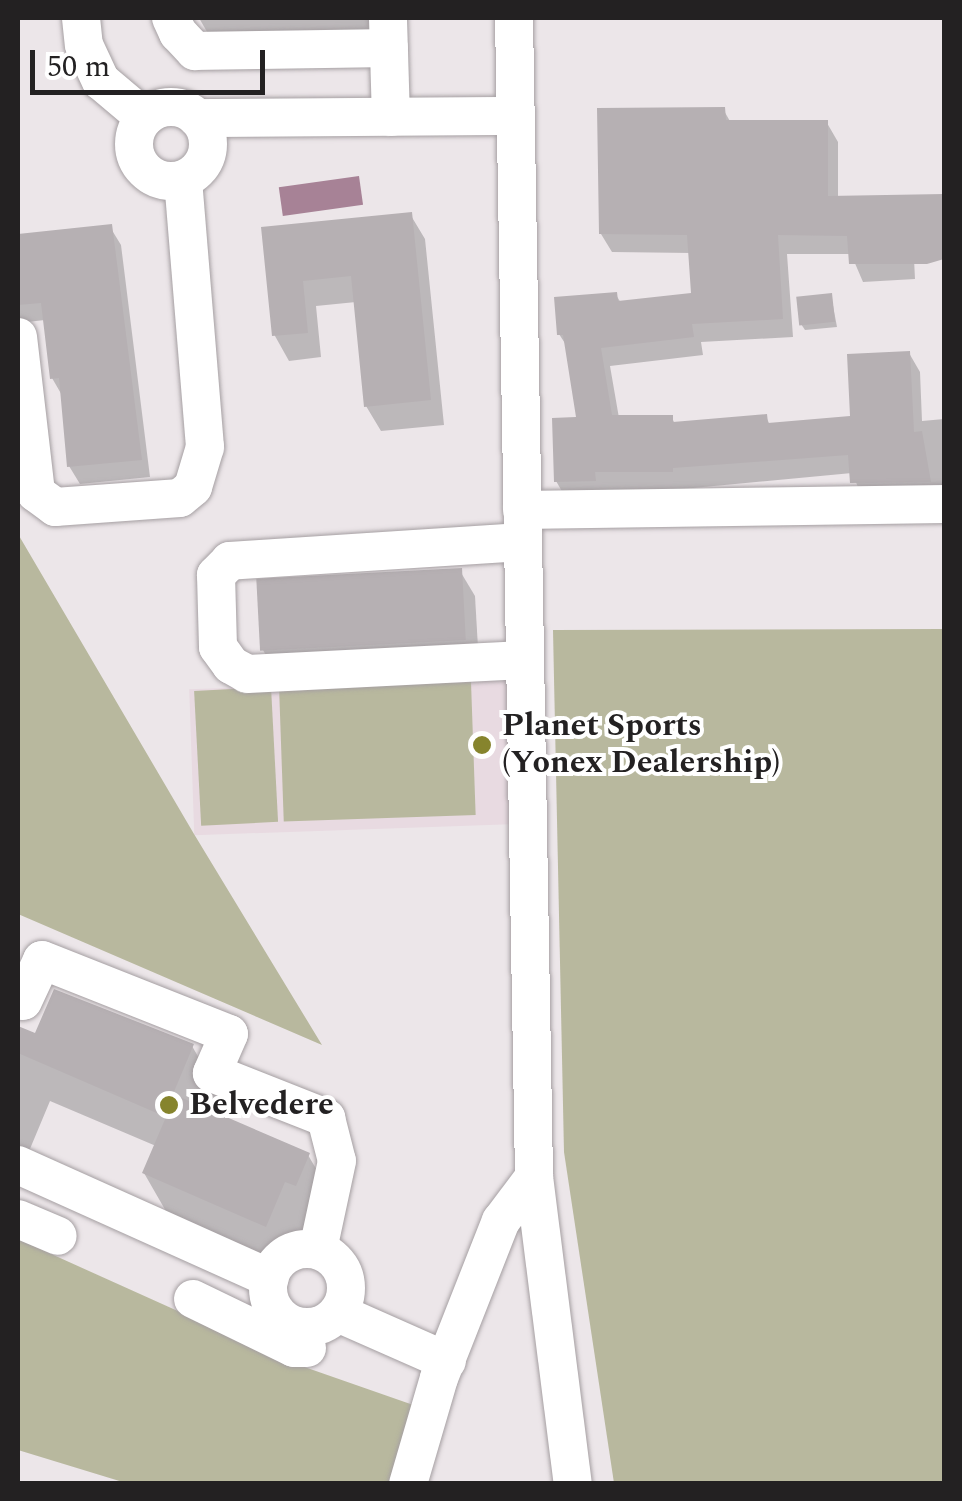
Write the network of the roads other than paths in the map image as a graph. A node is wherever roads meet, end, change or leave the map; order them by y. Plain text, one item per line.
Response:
1 (81, 18) edge
2 (172, 18) edge
3 (514, 18) edge
4 (388, 33) edge
5 (516, 116) junction
6 (391, 117) junction
7 (145, 118) junction
8 (197, 118) junction
9 (183, 180) junction
10 (18, 337) edge
11 (944, 504) edge
12 (522, 526) junction
13 (525, 660) junction
14 (18, 999) edge
15 (18, 1165) edge
16 (534, 1178) junction
17 (18, 1219) edge
18 (58, 1236) dead end
19 (318, 1250) junction
20 (270, 1278) junction
21 (193, 1299) dead end
22 (344, 1316) junction
23 (447, 1361) junction
24 (408, 1484) edge
25 (572, 1484) edge

1 - 7 street
2 - 4 street
3 - 5 street
4 - 6 street
5 - 6 street
5 - 12 street
6 - 8 street
7 - 8 street
7 - 9 street
8 - 9 street
9 - 10 street
11 - 12 street
12 - 13 street
12 - 13 street
13 - 16 street
14 - 19 street
15 - 20 street
16 - 23 street
16 - 25 street
17 - 18 street
19 - 20 street
19 - 22 street
20 - 22 street
21 - 22 street
22 - 23 street
23 - 24 street

